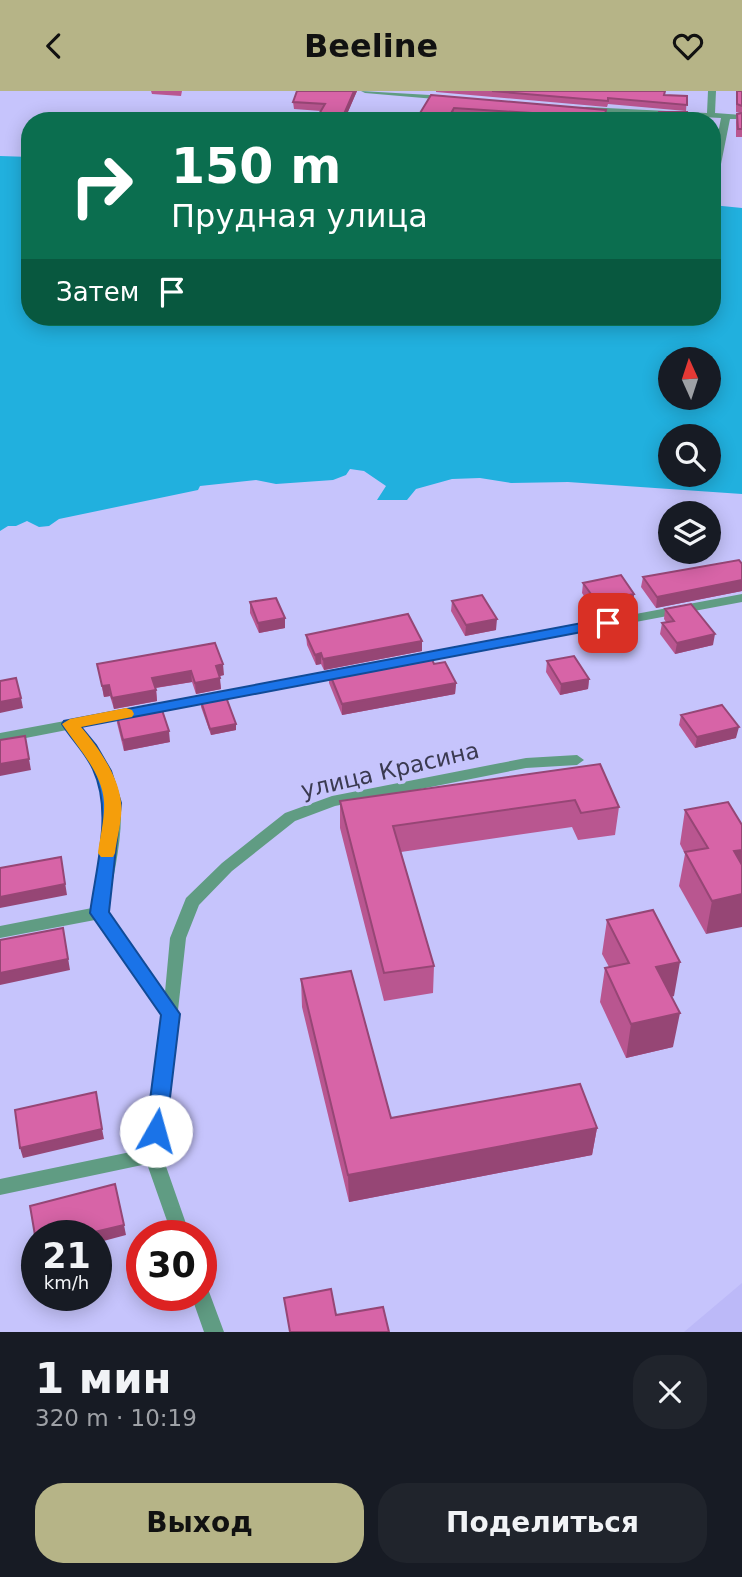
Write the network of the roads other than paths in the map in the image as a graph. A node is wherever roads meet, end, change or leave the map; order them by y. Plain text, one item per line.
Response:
1 (365, 91) edge
2 (712, 91) edge
3 (464, 99) edge
4 (571, 108) edge
5 (617, 112) edge
6 (711, 112) edge
7 (721, 116) edge
8 (726, 117) junction
9 (742, 117) edge
10 (721, 143) edge
11 (742, 598) edge
12 (399, 662) edge
13 (358, 670) edge
14 (70, 724) junction
15 (0, 738) edge
16 (577, 760) dead end
17 (99, 913) junction
18 (0, 932) edge
19 (171, 1014) junction
20 (153, 1155) junction
21 (0, 1187) edge
22 (176, 1220) edge
23 (207, 1311) edge
24 (214, 1332) edge

1 - 3 street
2 - 6 street
4 - 5 street
7 - 8 street
8 - 9 street
8 - 10 street
11 - 12 street
13 - 14 street
14 - 15 street
14 - 17 street
16 - 19 street, улица Красина
17 - 18 street
17 - 19 street
19 - 20 street, улица Красина
20 - 21 street
20 - 22 street
23 - 24 street

